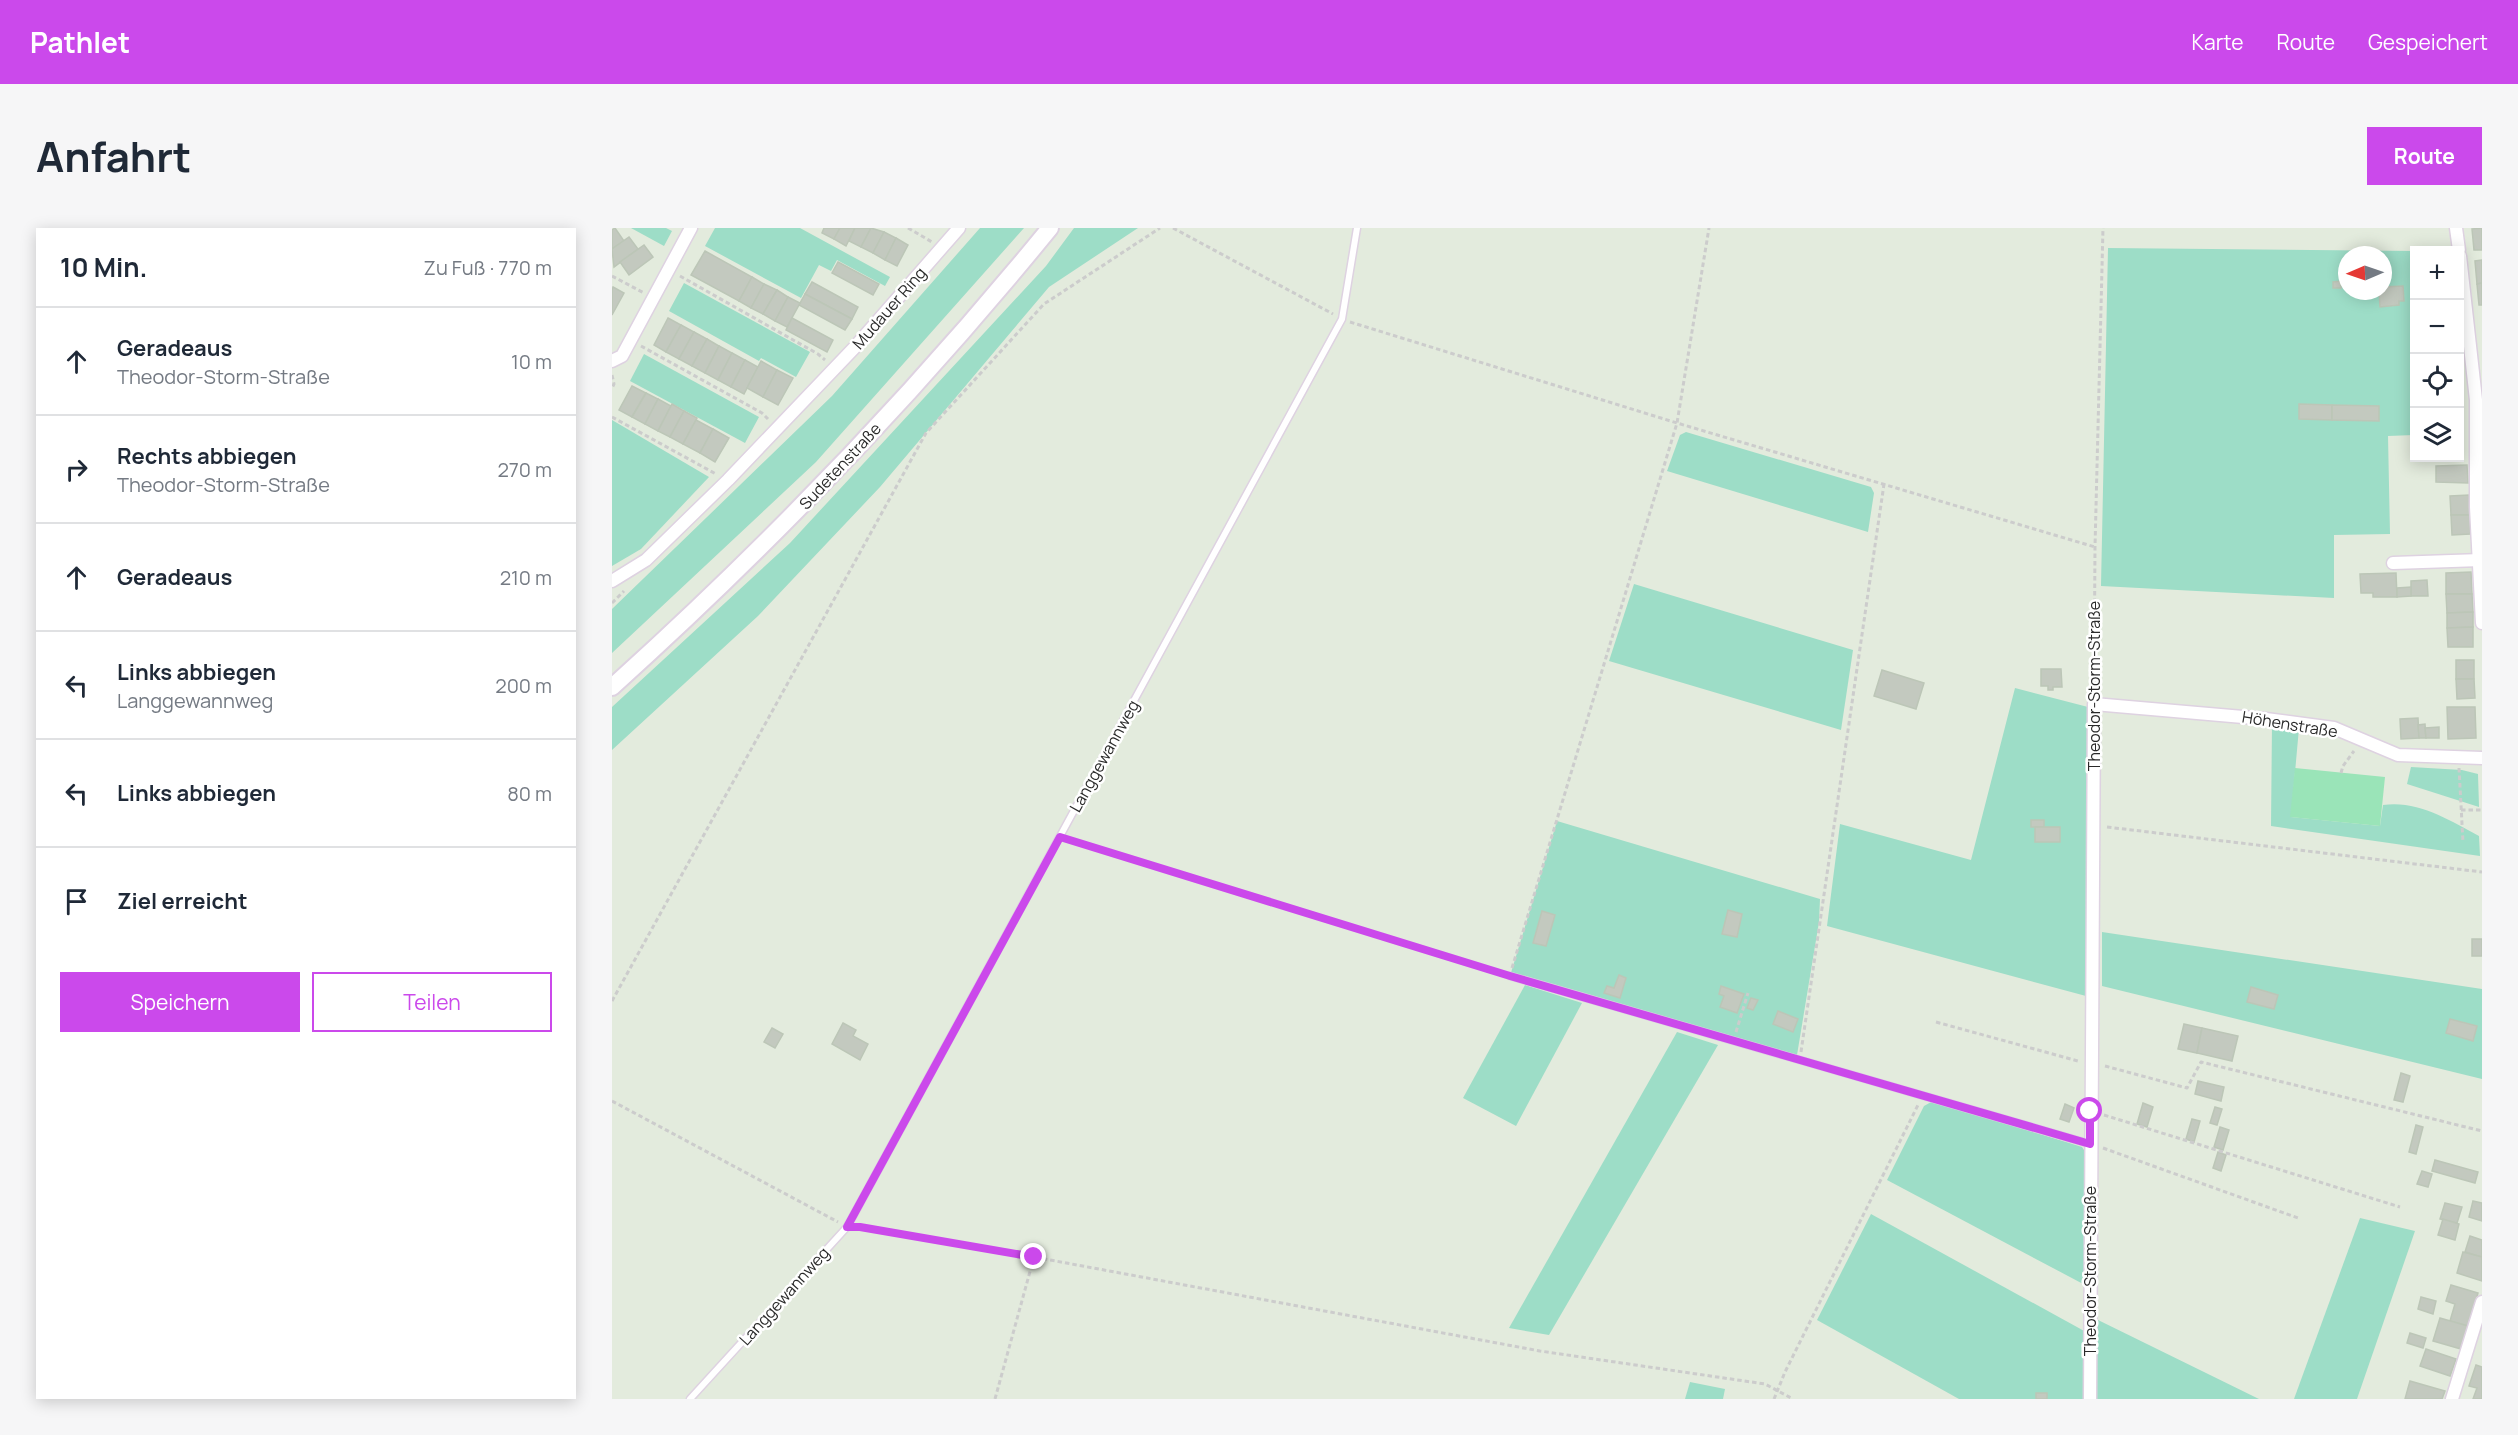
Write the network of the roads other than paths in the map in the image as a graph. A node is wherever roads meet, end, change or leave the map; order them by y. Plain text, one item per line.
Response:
1 (691, 228) edge
2 (959, 228) edge
3 (1050, 228) edge
4 (1358, 228) edge
5 (2456, 228) edge
6 (2458, 246) edge
7 (2464, 286) edge
8 (612, 361) edge
9 (2479, 400) edge
10 (2479, 507) edge
11 (2481, 560) edge
12 (2393, 563) dead end
13 (612, 580) edge
14 (2482, 622) edge
15 (612, 687) edge
16 (2094, 704) joint
17 (2482, 758) edge
18 (1510, 976) road end
19 (2090, 1144) junction
20 (2482, 1302) edge
21 (690, 1399) edge
22 (2090, 1399) edge
23 (2452, 1399) edge

1 - 8 street
2 - 13 street, Mudauer Ring
3 - 15 main road, Sudetenstraße
4 - 21 lane, Langgewannweg
5 - 6 street
7 - 9 street
9 - 10 street
10 - 11 street
11 - 12 street
11 - 14 street
16 - 17 street, Höhenstraße
16 - 19 street, Theodor-Storm-Straße
18 - 19 lane
19 - 22 street, Theodor-Storm-Straße
20 - 23 street

